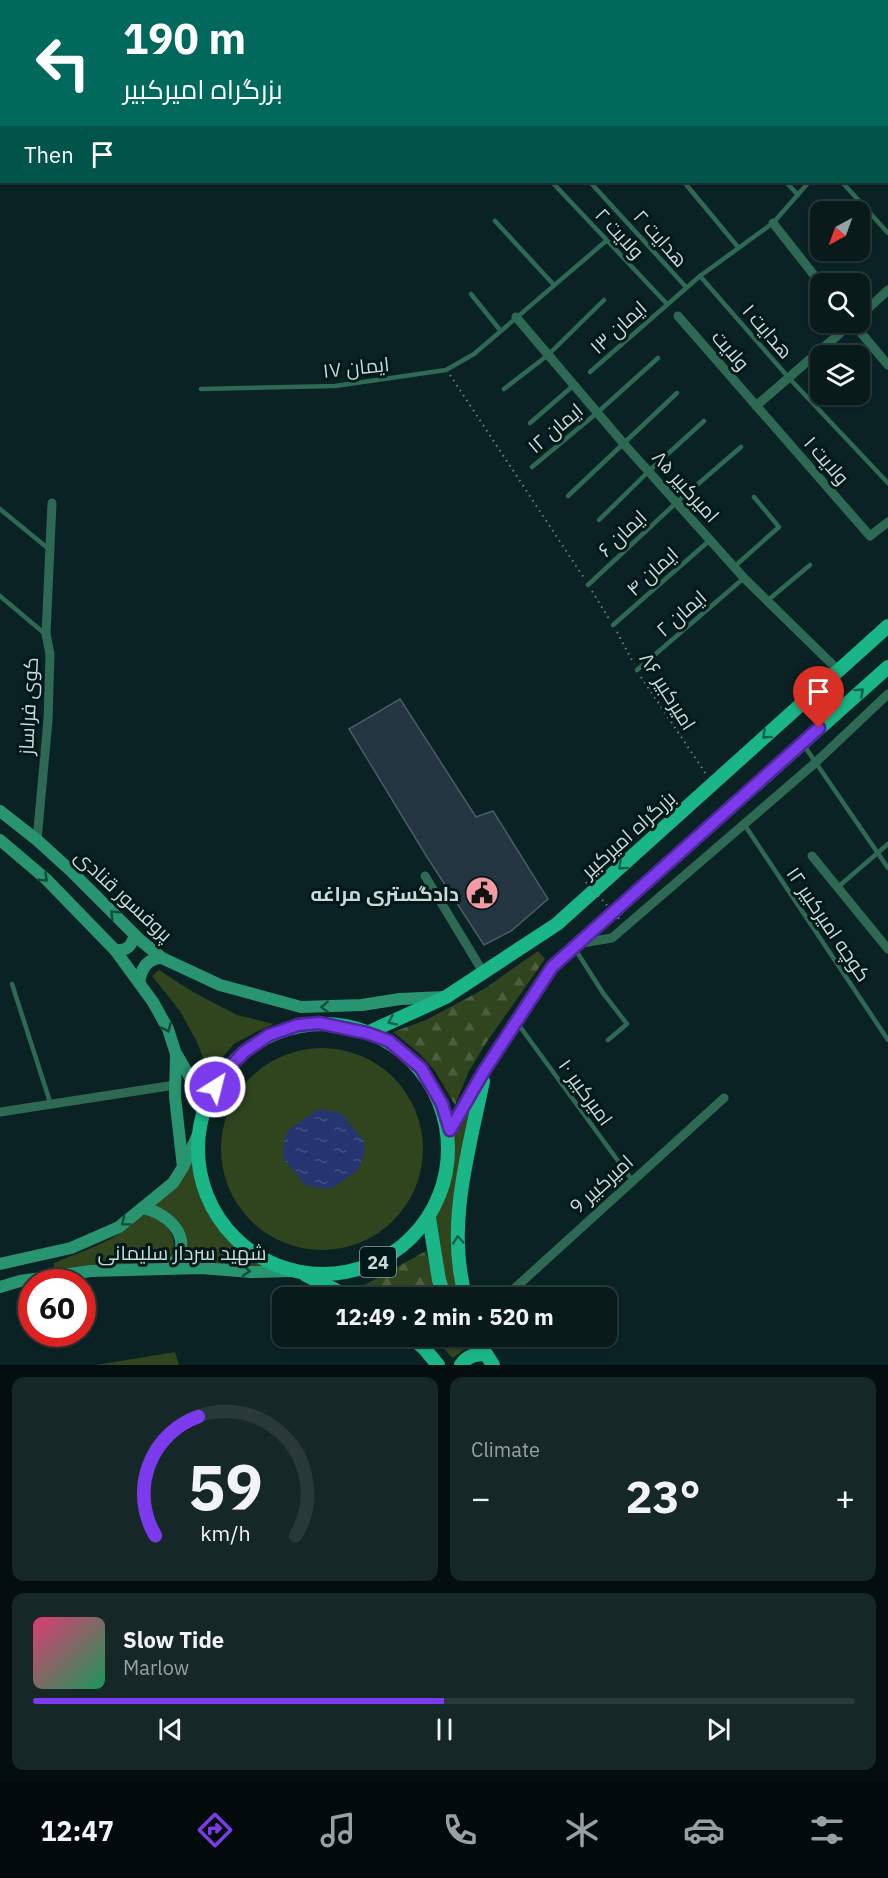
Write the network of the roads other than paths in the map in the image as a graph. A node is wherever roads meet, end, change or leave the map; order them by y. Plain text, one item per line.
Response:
1 (553, 183) edge
2 (591, 183) edge
3 (685, 183) edge
4 (787, 183) edge
5 (808, 183) edge
6 (843, 183) edge
7 (798, 195) junction
8 (495, 221) dead end
9 (773, 223) junction
10 (888, 233) edge
11 (606, 241) junction
12 (738, 247) junction
13 (812, 273) edge
14 (700, 276) junction
15 (554, 285) junction
16 (686, 287) junction
17 (888, 290) edge
18 (471, 294) dead end
19 (604, 300) dead end
20 (667, 304) junction
21 (870, 307) edge
22 (678, 316) dead end
23 (516, 317) junction
24 (500, 330) junction
25 (841, 333) edge
26 (861, 333) edge
27 (548, 355) junction
28 (657, 358) dead end
29 (888, 365) edge
30 (590, 372) dead end
31 (789, 378) junction
32 (574, 385) junction
33 (201, 388) dead end
34 (504, 389) dead end
35 (677, 393) dead end
36 (756, 406) junction
37 (598, 412) junction
38 (704, 421) dead end
39 (530, 423) dead end
40 (624, 444) junction
41 (741, 447) dead end
42 (532, 467) dead end
43 (649, 471) junction
44 (888, 483) edge
45 (568, 496) dead end
46 (754, 497) dead end
47 (677, 502) junction
48 (52, 503) dead end
49 (0, 509) edge
50 (599, 520) dead end
51 (888, 522) edge
52 (710, 540) junction
53 (50, 550) junction
54 (810, 565) dead end
55 (734, 567) junction
56 (744, 579) junction
57 (588, 585) road end
58 (0, 596) edge
59 (767, 601) junction
60 (613, 625) road end
61 (888, 626) edge
62 (46, 634) junction
63 (888, 667) edge
64 (638, 670) road end
65 (838, 670) junction
66 (888, 694) edge
67 (802, 744) junction
68 (815, 762) junction
69 (0, 811) edge
70 (744, 824) junction
71 (0, 840) edge
72 (37, 840) junction
73 (888, 844) edge
74 (878, 853) junction
75 (812, 856) dead end
76 (888, 868) edge
77 (425, 876) dead end
78 (838, 888) junction
79 (135, 935) junction
80 (576, 945) junction
81 (888, 949) edge
82 (115, 950) junction
83 (162, 958) junction
84 (483, 972) junction
85 (139, 983) junction
86 (12, 984) dead end
87 (446, 997) junction
88 (517, 1022) junction
89 (367, 1033) junction
90 (608, 1040) dead end
91 (888, 1040) edge
92 (176, 1054) junction
93 (484, 1071) junction
94 (175, 1085) junction
95 (724, 1098) dead end
96 (51, 1105) junction
97 (0, 1112) edge
98 (204, 1114) junction
99 (200, 1130) junction
100 (450, 1130) junction
101 (183, 1167) junction
102 (632, 1180) junction
103 (142, 1208) junction
104 (429, 1218) junction
105 (0, 1264) edge
106 (167, 1268) junction
107 (298, 1272) junction
108 (0, 1287) edge
109 (329, 1287) edge
110 (441, 1287) edge
111 (463, 1287) edge
112 (516, 1287) edge
113 (422, 1347) edge
114 (480, 1347) edge
115 (438, 1365) edge
116 (461, 1365) edge

1 - 11 lane, ولایت ۲
2 - 16 lane, هدایت ۲
3 - 12 lane
4 - 7 lane
5 - 7 lane, ایمان ۱۳
6 - 10 lane
7 - 9 lane, ایمان ۱۳
8 - 15 lane
9 - 12 lane, ایمان ۱۳
9 - 13 street
11 - 15 lane, ایمان ۱۷
11 - 20 lane, ولایت ۲
12 - 14 lane, ایمان ۱۳
14 - 16 lane, ایمان ۱۳
14 - 31 lane, هدایت ۱
15 - 23 lane, ایمان ۱۷
16 - 20 lane, ایمان ۱۳
17 - 21 street
18 - 24 lane
19 - 27 lane
20 - 30 lane, ایمان ۱۳
22 - 36 street, ولایت
23 - 24 lane, ایمان ۱۷
23 - 27 street, امیرکبیر ۸۵
24 - 33 lane, ایمان ۱۷
25 - 31 street
26 - 29 street
27 - 32 street, امیرکبیر ۸۵
27 - 34 lane
28 - 37 lane, ایمان ۱۲
31 - 36 street
31 - 44 lane, هدایت ۱
32 - 37 street, امیرکبیر ۸۵
32 - 39 lane
35 - 40 lane
36 - 51 street, ولایت ۱
37 - 40 street, امیرکبیر ۸۵
37 - 42 lane, ایمان ۱۲
38 - 43 lane
40 - 43 street, امیرکبیر ۸۵
40 - 45 lane
41 - 47 lane, ایمان ۶
43 - 47 street, امیرکبیر ۸۵
43 - 50 lane
46 - 55 lane
47 - 52 street, امیرکبیر ۸۵
47 - 57 lane, ایمان ۶
48 - 53 street
49 - 53 lane
52 - 55 street, امیرکبیر ۸۵
52 - 60 lane, ایمان ۴
53 - 62 street
54 - 59 lane
55 - 56 street, امیرکبیر ۸۵
56 - 59 street, امیرکبیر ۸۵
56 - 64 lane, ایمان ۲
58 - 62 lane, کوی فراساز
59 - 65 street, امیرکبیر ۸۵
61 - 65 main road, بزرگراه امیرکبیر
62 - 72 street, کوی فراساز
67 -> 63 main road, 24
65 -> 84 main road, بزرگراه امیرکبیر
66 - 68 street
67 - 68 lane
67 - 80 main road, 24
68 - 70 street
68 - 74 lane
69 - 72 main road, پروفسور قنادی
70 - 80 street
70 - 91 lane, کوچه امیرکبیر ۱۲
71 -> 82 main road
79 -> 72 main road, پروفسور قنادی
73 - 74 lane
74 - 76 lane
74 - 78 lane
75 - 78 street
77 - 84 street
78 - 81 street
79 - 82 main road
79 - 83 main road, پروفسور قنادی
80 - 88 main road, 24
80 - 90 lane
82 - 85 main road
83 - 85 main road
87 -> 83 main road, پروفسور قنادی
84 - 87 main road, بزرگراه امیرکبیر
85 -> 92 main road
86 - 96 lane
87 -> 89 main road, بزرگراه امیرکبیر
88 - 93 main road, 24
88 - 102 lane, امیرکبیر ۱۰
89 - 98 main road, 24
89 - 100 main road, 24
92 - 94 main road
92 - 98 main road
93 - 100 main road, 24
111 -> 93 main road, 24
94 - 96 street
94 - 101 main road
95 - 102 street, امیرکبیر 9
96 - 97 street
98 - 99 main road, 24
99 - 101 main road, شهید سردار سلیمانی
99 - 107 main road, 24
100 - 104 main road, 24
101 - 103 main road, شهید سردار سلیمانی
102 - 112 street, امیرکبیر 9
103 -> 105 main road, شهید سردار سلیمانی
103 - 106 main road
104 - 107 main road, 24
104 - 110 main road
106 -> 107 main road, شهید سردار سلیمانی
106 - 108 main road, شهید سردار سلیمانی
107 - 109 main road, 24
113 - 115 main road
114 - 116 main road

